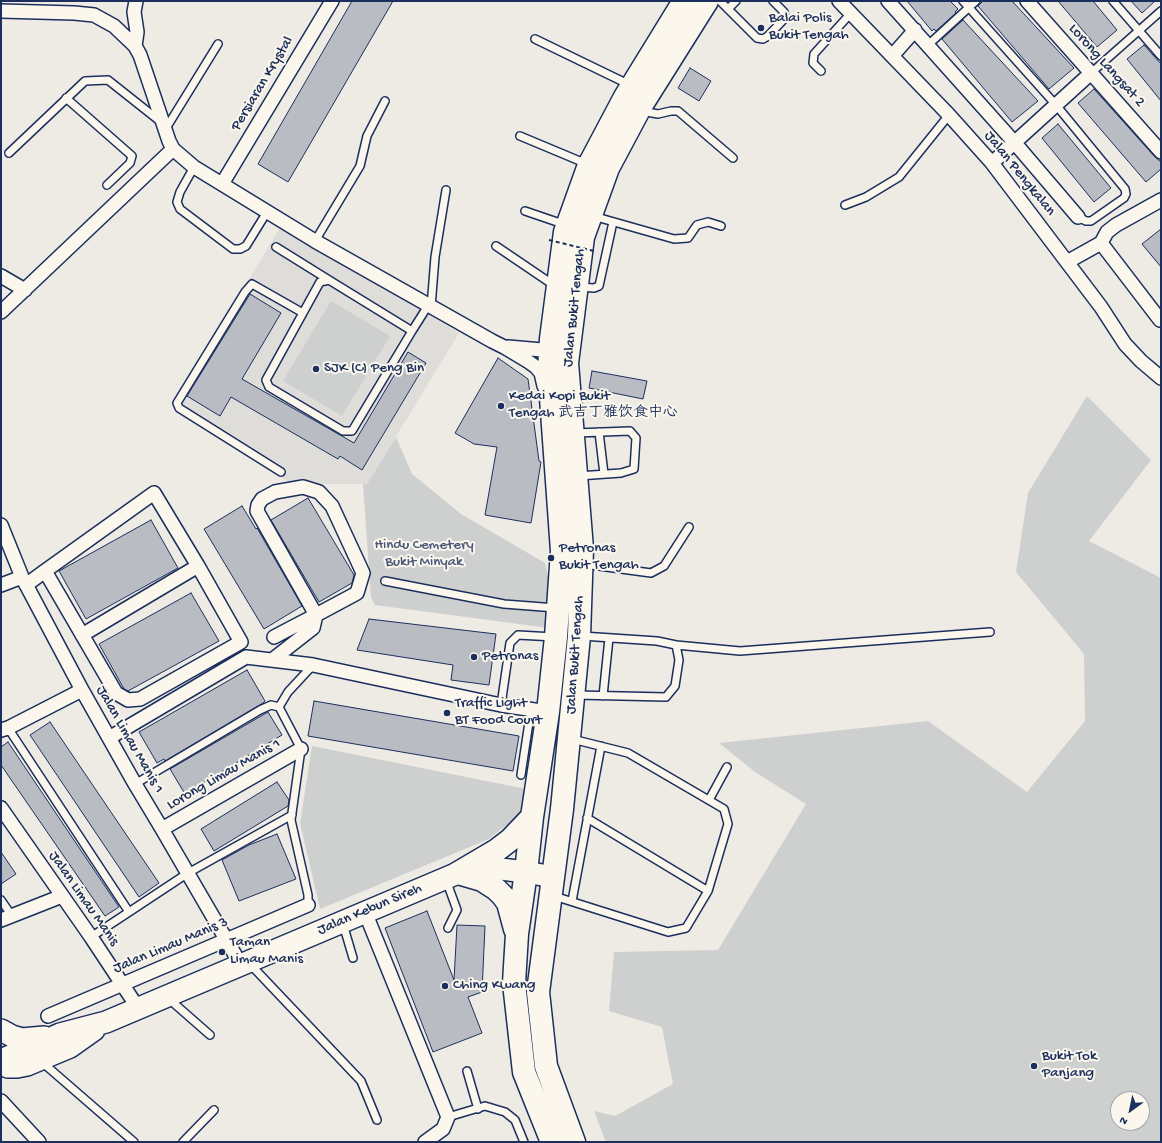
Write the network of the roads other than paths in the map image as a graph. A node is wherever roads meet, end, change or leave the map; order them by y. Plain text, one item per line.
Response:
1 (136, 1) edge
2 (332, 1) edge
3 (707, 1) edge
4 (720, 1) edge
5 (736, 1) edge
6 (773, 1) edge
7 (839, 1) edge
8 (888, 1) edge
9 (963, 1) edge
10 (976, 1) edge
11 (1027, 1) edge
12 (1113, 1) edge
13 (682, 2) edge
14 (31, 6) edge
15 (969, 7) junction
16 (728, 9) junction
17 (1, 11) edge
18 (1161, 11) edge
19 (851, 12) junction
20 (915, 30) junction
21 (1139, 31) junction
22 (535, 39) dead end
23 (218, 44) dead end
24 (928, 45) junction
25 (135, 46) junction
26 (893, 55) junction
27 (1161, 56) edge
28 (821, 71) dead end
29 (1091, 73) junction
30 (632, 86) junction
31 (66, 98) junction
32 (385, 101) dead end
33 (1056, 104) junction
34 (638, 111) junction
35 (949, 114) junction
36 (164, 127) junction
37 (520, 136) dead end
38 (1014, 142) junction
39 (173, 149) junction
40 (1161, 152) edge
41 (9, 153) dead end
42 (734, 158) dead end
43 (992, 163) junction
44 (590, 164) junction
45 (194, 167) junction
46 (222, 184) junction
47 (107, 185) dead end
48 (446, 190) dead end
49 (1161, 200) edge
50 (845, 205) dead end
51 (525, 211) dead end
52 (267, 212) junction
53 (591, 215) junction
54 (1078, 217) joint
55 (613, 222) junction
56 (568, 226) junction
57 (721, 226) dead end
58 (314, 242) junction
59 (1101, 243) junction
60 (496, 246) dead end
61 (276, 247) dead end
62 (1067, 262) junction
63 (1, 276) edge
64 (329, 280) junction
65 (566, 287) junction
66 (25, 290) junction
67 (429, 306) junction
68 (1, 312) edge
69 (303, 313) junction
70 (1160, 320) edge
71 (412, 331) junction
72 (551, 339) junction
73 (504, 347) junction
74 (1161, 378) edge
75 (553, 418) junction
76 (599, 432) junction
77 (573, 433) junction
78 (281, 472) dead end
79 (604, 474) junction
80 (576, 476) junction
81 (1, 526) edge
82 (689, 528) dead end
83 (582, 563) junction
84 (198, 566) junction
85 (45, 571) junction
86 (24, 581) junction
87 (385, 581) dead end
88 (1, 585) edge
89 (558, 608) junction
90 (316, 615) junction
91 (990, 632) dead end
92 (82, 635) junction
93 (579, 636) junction
94 (274, 637) dead end
95 (556, 637) junction
96 (609, 638) junction
97 (676, 646) junction
98 (272, 660) junction
99 (313, 665) junction
100 (82, 690) junction
101 (574, 695) junction
102 (603, 696) junction
103 (501, 705) junction
104 (279, 707) junction
105 (540, 710) junction
106 (5, 729) edge
107 (109, 738) junction
108 (570, 739) junction
109 (601, 746) junction
110 (301, 748) junction
111 (727, 767) dead end
112 (521, 774) dead end
113 (135, 784) junction
114 (708, 800) junction
115 (1, 808) edge
116 (292, 815) junction
117 (532, 818) junction
118 (588, 818) junction
119 (162, 829) junction
120 (526, 872) junction
121 (188, 873) junction
122 (452, 876) junction
123 (552, 886) junction
124 (708, 891) junction
125 (62, 896) junction
126 (1, 900) edge
127 (572, 901) junction
128 (308, 905) joint
129 (130, 912) junction
130 (365, 912) junction
131 (6, 918) edge
132 (343, 922) junction
133 (448, 928) dead end
134 (517, 934) junction
135 (91, 937) junction
136 (226, 940) junction
137 (353, 958) dead end
138 (244, 963) junction
139 (122, 984) junction
140 (165, 997) junction
141 (138, 1008) junction
142 (48, 1016) dead end
143 (1, 1030) edge
144 (210, 1035) dead end
145 (65, 1040) junction
146 (1, 1060) edge
147 (43, 1063) junction
148 (1, 1064) edge
149 (467, 1071) dead end
150 (1, 1082) edge
151 (1, 1101) edge
152 (478, 1109) junction
153 (214, 1110) dead end
154 (448, 1117) junction
155 (377, 1120) dead end
156 (39, 1142) edge
157 (134, 1142) edge
158 (183, 1142) edge
159 (425, 1142) edge
160 (524, 1142) edge
161 (552, 1142) edge
162 (574, 1142) edge

1 - 25 street
2 - 46 street, Persiaran Krystal
3 - 34 highway, Jalan Bukit Tengah
4 - 16 lane
5 - 16 lane
6 - 16 lane
7 - 19 street, Jalan Pengkalan
8 - 20 street
9 - 15 lane
10 - 15 lane
11 - 29 street, Lorong Langsat 2
12 - 21 lane
13 - 30 highway, Jalan Bukit Tengah
14 - 17 street
14 - 25 street
15 - 24 lane
15 - 33 lane
18 - 21 lane
19 - 26 street, Jalan Pengkalan
19 - 28 lane
20 - 24 street
20 - 26 street
21 - 27 lane
21 - 29 lane
22 - 30 lane
23 - 36 lane
24 - 38 street
25 - 36 street
26 - 35 street, Jalan Pengkalan
29 - 33 street
29 - 40 street, Lorong Langsat 2
30 - 44 highway, Jalan Bukit Tengah
31 - 36 lane
31 - 41 lane
31 - 47 lane
32 - 58 lane
33 - 38 street
33 - 54 lane
34 - 42 lane
34 - 53 highway, Jalan Bukit Tengah
35 - 43 street, Jalan Pengkalan
35 - 50 lane
36 - 39 street
37 - 44 lane
38 - 43 street
38 - 54 street
39 - 45 street
39 - 66 street
43 - 62 street, Jalan Pengkalan
44 - 56 highway, Jalan Bukit Tengah
45 - 46 street
45 - 52 lane
46 - 52 street
48 - 67 lane
49 - 59 street
51 - 56 lane
52 - 58 street
53 - 55 lane
53 - 65 highway, Jalan Bukit Tengah
55 - 57 lane
55 - 65 lane
56 - 65 highway, Jalan Bukit Tengah
58 - 67 street
59 - 62 street
59 - 70 street
60 - 65 lane
61 - 64 lane
62 - 74 street, Jalan Pengkalan
63 - 66 street
64 - 69 lane
64 - 71 lane
65 - 72 highway, Jalan Bukit Tengah
65 - 77 highway, Jalan Bukit Tengah
66 - 68 street
67 - 71 lane
67 - 73 street
69 - 71 lane
69 - 78 lane
72 - 73 street
72 - 75 highway, Jalan Bukit Tengah
73 - 75 street
75 - 89 highway, Jalan Bukit Tengah
76 - 77 lane
76 - 79 lane
76 - 79 lane
77 - 80 highway, Jalan Bukit Tengah
79 - 80 lane
80 - 83 highway, Jalan Bukit Tengah
81 - 86 street, Jalan Limau Manis 1
82 - 83 lane
83 - 93 highway, Jalan Bukit Tengah
84 - 85 street
84 - 92 street
84 - 92 street
85 - 86 street
85 - 92 street
86 - 88 street
86 - 100 street, Jalan Limau Manis 1
87 - 89 lane
89 - 95 highway, Jalan Bukit Tengah
90 - 90 street
90 - 94 street
90 - 98 street
91 - 97 lane
93 - 96 lane
93 - 101 highway, Jalan Bukit Tengah
95 - 103 lane
95 - 105 highway, Jalan Bukit Tengah
96 - 97 lane
96 - 102 lane
97 - 102 lane
98 - 99 street
98 - 107 street
99 - 103 street
99 - 104 lane
100 - 106 street
100 - 107 street, Jalan Limau Manis 1
101 - 102 lane
101 - 108 highway, Jalan Bukit Tengah
103 - 105 street
104 - 110 lane
104 - 113 lane
105 - 112 lane
105 - 117 highway, Jalan Bukit Tengah
106 - 129 lane
107 - 113 street, Jalan Limau Manis 1
108 - 109 lane
108 - 123 highway, Jalan Bukit Tengah
109 - 114 lane
109 - 118 lane
110 - 116 lane
110 - 119 street, Lorong Limau Manis 1
111 - 114 lane
113 - 119 street, Jalan Limau Manis 1
114 - 124 lane
115 - 125 street, Jalan Limau Manis
116 - 121 lane
116 - 128 lane
117 - 120 highway, Jalan Bukit Tengah
117 - 122 highway
118 - 124 lane
118 - 127 lane
119 - 121 street, Jalan Limau Manis 1
120 - 122 main road, Jalan Kebun Sireh
120 - 123 main road, Jalan Kebun Sireh
120 - 134 highway, Jalan Bukit Tengah
121 - 129 lane
121 - 136 street, Jalan Limau Manis 1
122 - 130 main road, Jalan Kebun Sireh
122 - 133 lane
122 - 134 highway
123 - 127 lane
123 - 162 highway, Jalan Bukit Tengah
124 - 127 lane
125 - 131 street
125 - 135 street, Jalan Limau Manis
126 - 131 lane
128 - 136 street, Jalan Limau Manis 3
129 - 135 lane
130 - 132 main road, Jalan Kebun Sireh
130 - 154 street
132 - 137 lane
132 - 138 main road, Jalan Kebun Sireh
134 - 161 highway, Jalan Bukit Tengah
135 - 139 street, Jalan Limau Manis
136 - 138 street, Jalan Limau Manis 1
136 - 139 street, Jalan Limau Manis 3
138 - 140 main road, Jalan Kebun Sireh
138 - 155 lane
139 - 141 street, Jalan Limau Manis
139 - 142 street, Jalan Limau Manis 3
140 - 141 main road, Jalan Kebun Sireh
140 - 144 lane
141 - 145 main road, Jalan Kebun Sireh
143 - 145 main road
145 - 146 main road, Jalan Kebun Sireh
145 - 147 main road
145 - 148 main road, Jalan Kebun Sireh
147 - 150 main road
147 - 157 lane
149 - 152 lane
151 - 156 street
152 - 154 lane
152 - 160 lane
153 - 158 lane
154 - 159 street

